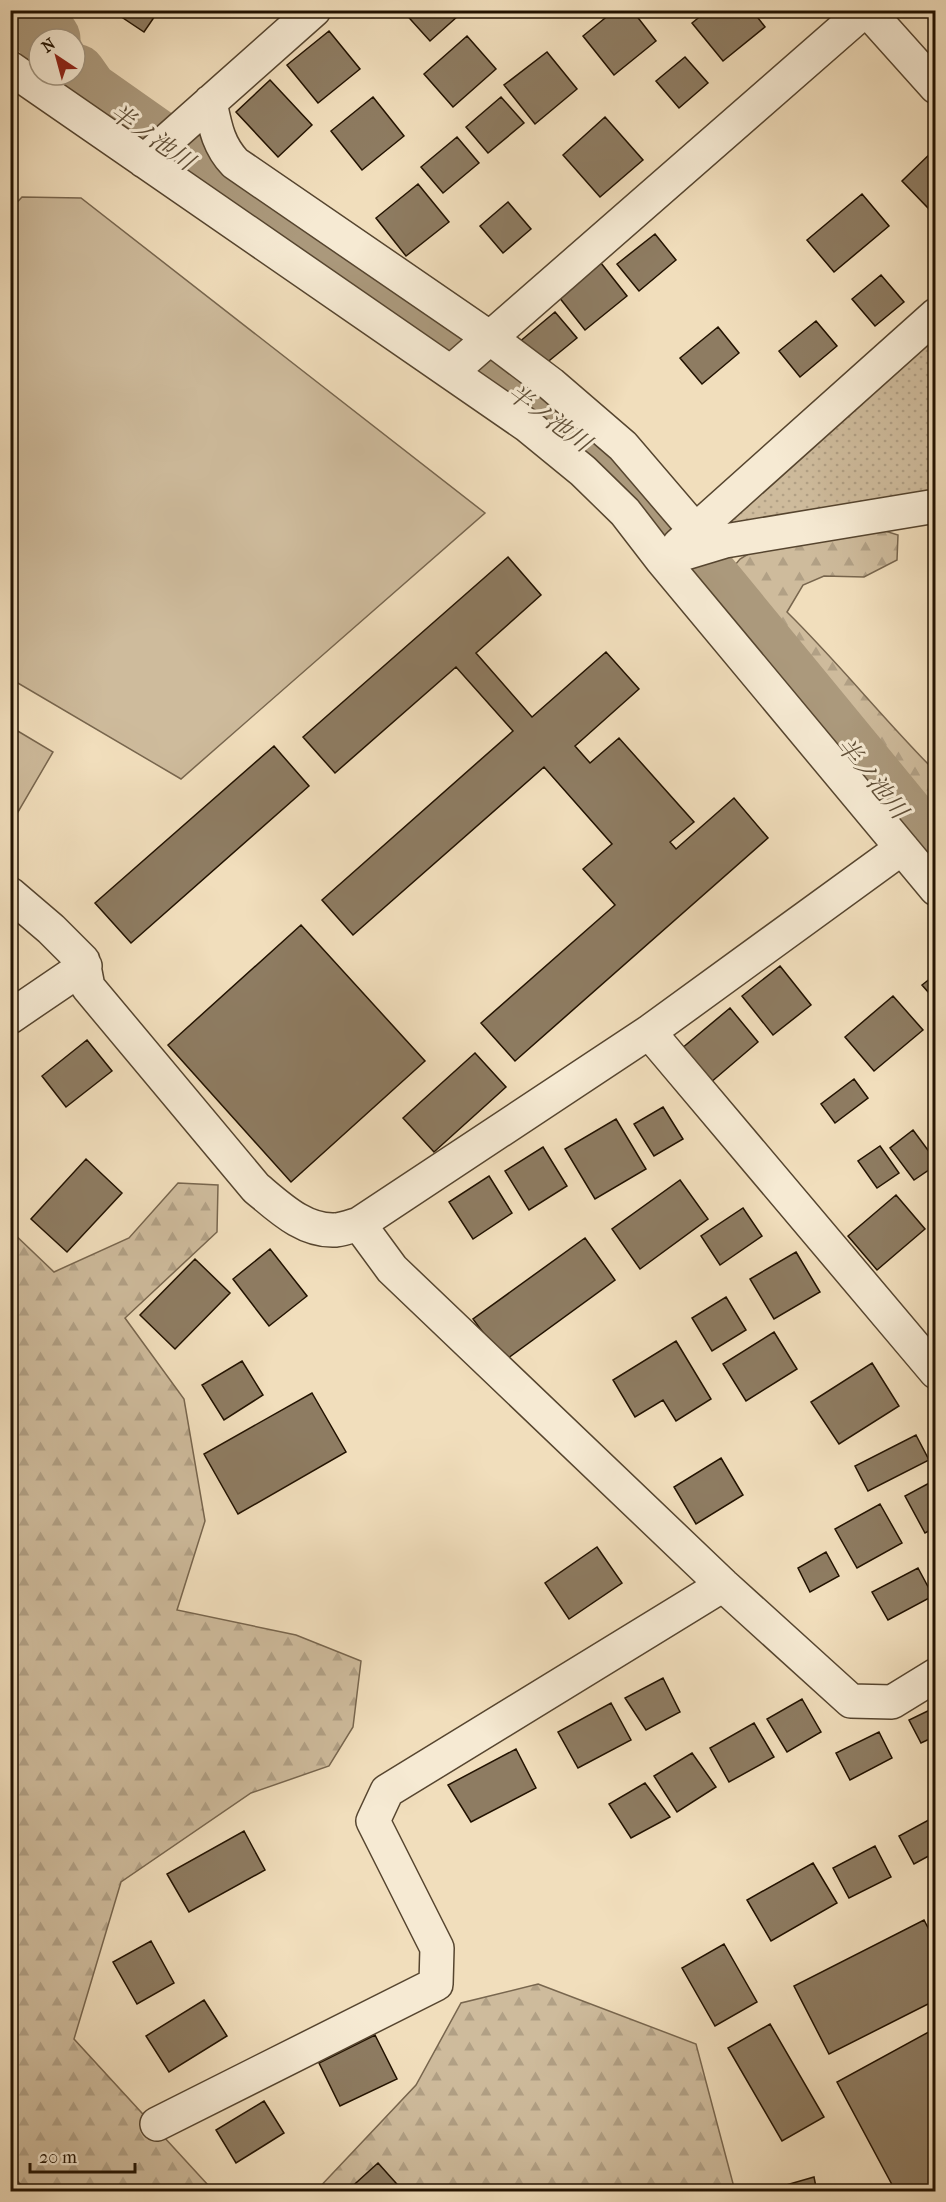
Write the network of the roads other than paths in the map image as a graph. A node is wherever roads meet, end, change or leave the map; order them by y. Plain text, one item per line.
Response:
1 (866, 10) edge
2 (296, 16) edge
3 (10, 68) edge
4 (936, 87) edge
5 (210, 102) junction
6 (144, 161) junction
7 (936, 315) edge
8 (490, 339) junction
9 (451, 372) junction
10 (936, 506) edge
11 (695, 530) junction
12 (662, 560) junction
13 (902, 848) junction
14 (936, 889) edge
15 (10, 894) edge
16 (85, 966) junction
17 (10, 1017) edge
18 (649, 1032) junction
19 (359, 1224) junction
20 (936, 1372) edge
21 (723, 1586) junction
22 (936, 1675) edge
23 (157, 2124) dead end

1 - 4 street
1 - 8 street
2 - 5 street
3 - 6 street
5 - 6 street
5 - 8 street
6 - 9 street
7 - 11 street
8 - 9 street
8 - 11 street
9 - 12 street
10 - 12 street
11 - 12 street
12 - 13 street
13 - 14 street
13 - 18 street
15 - 16 street
16 - 17 street
16 - 19 street
18 - 19 street
18 - 20 street
19 - 21 street
21 - 22 street
21 - 23 street

